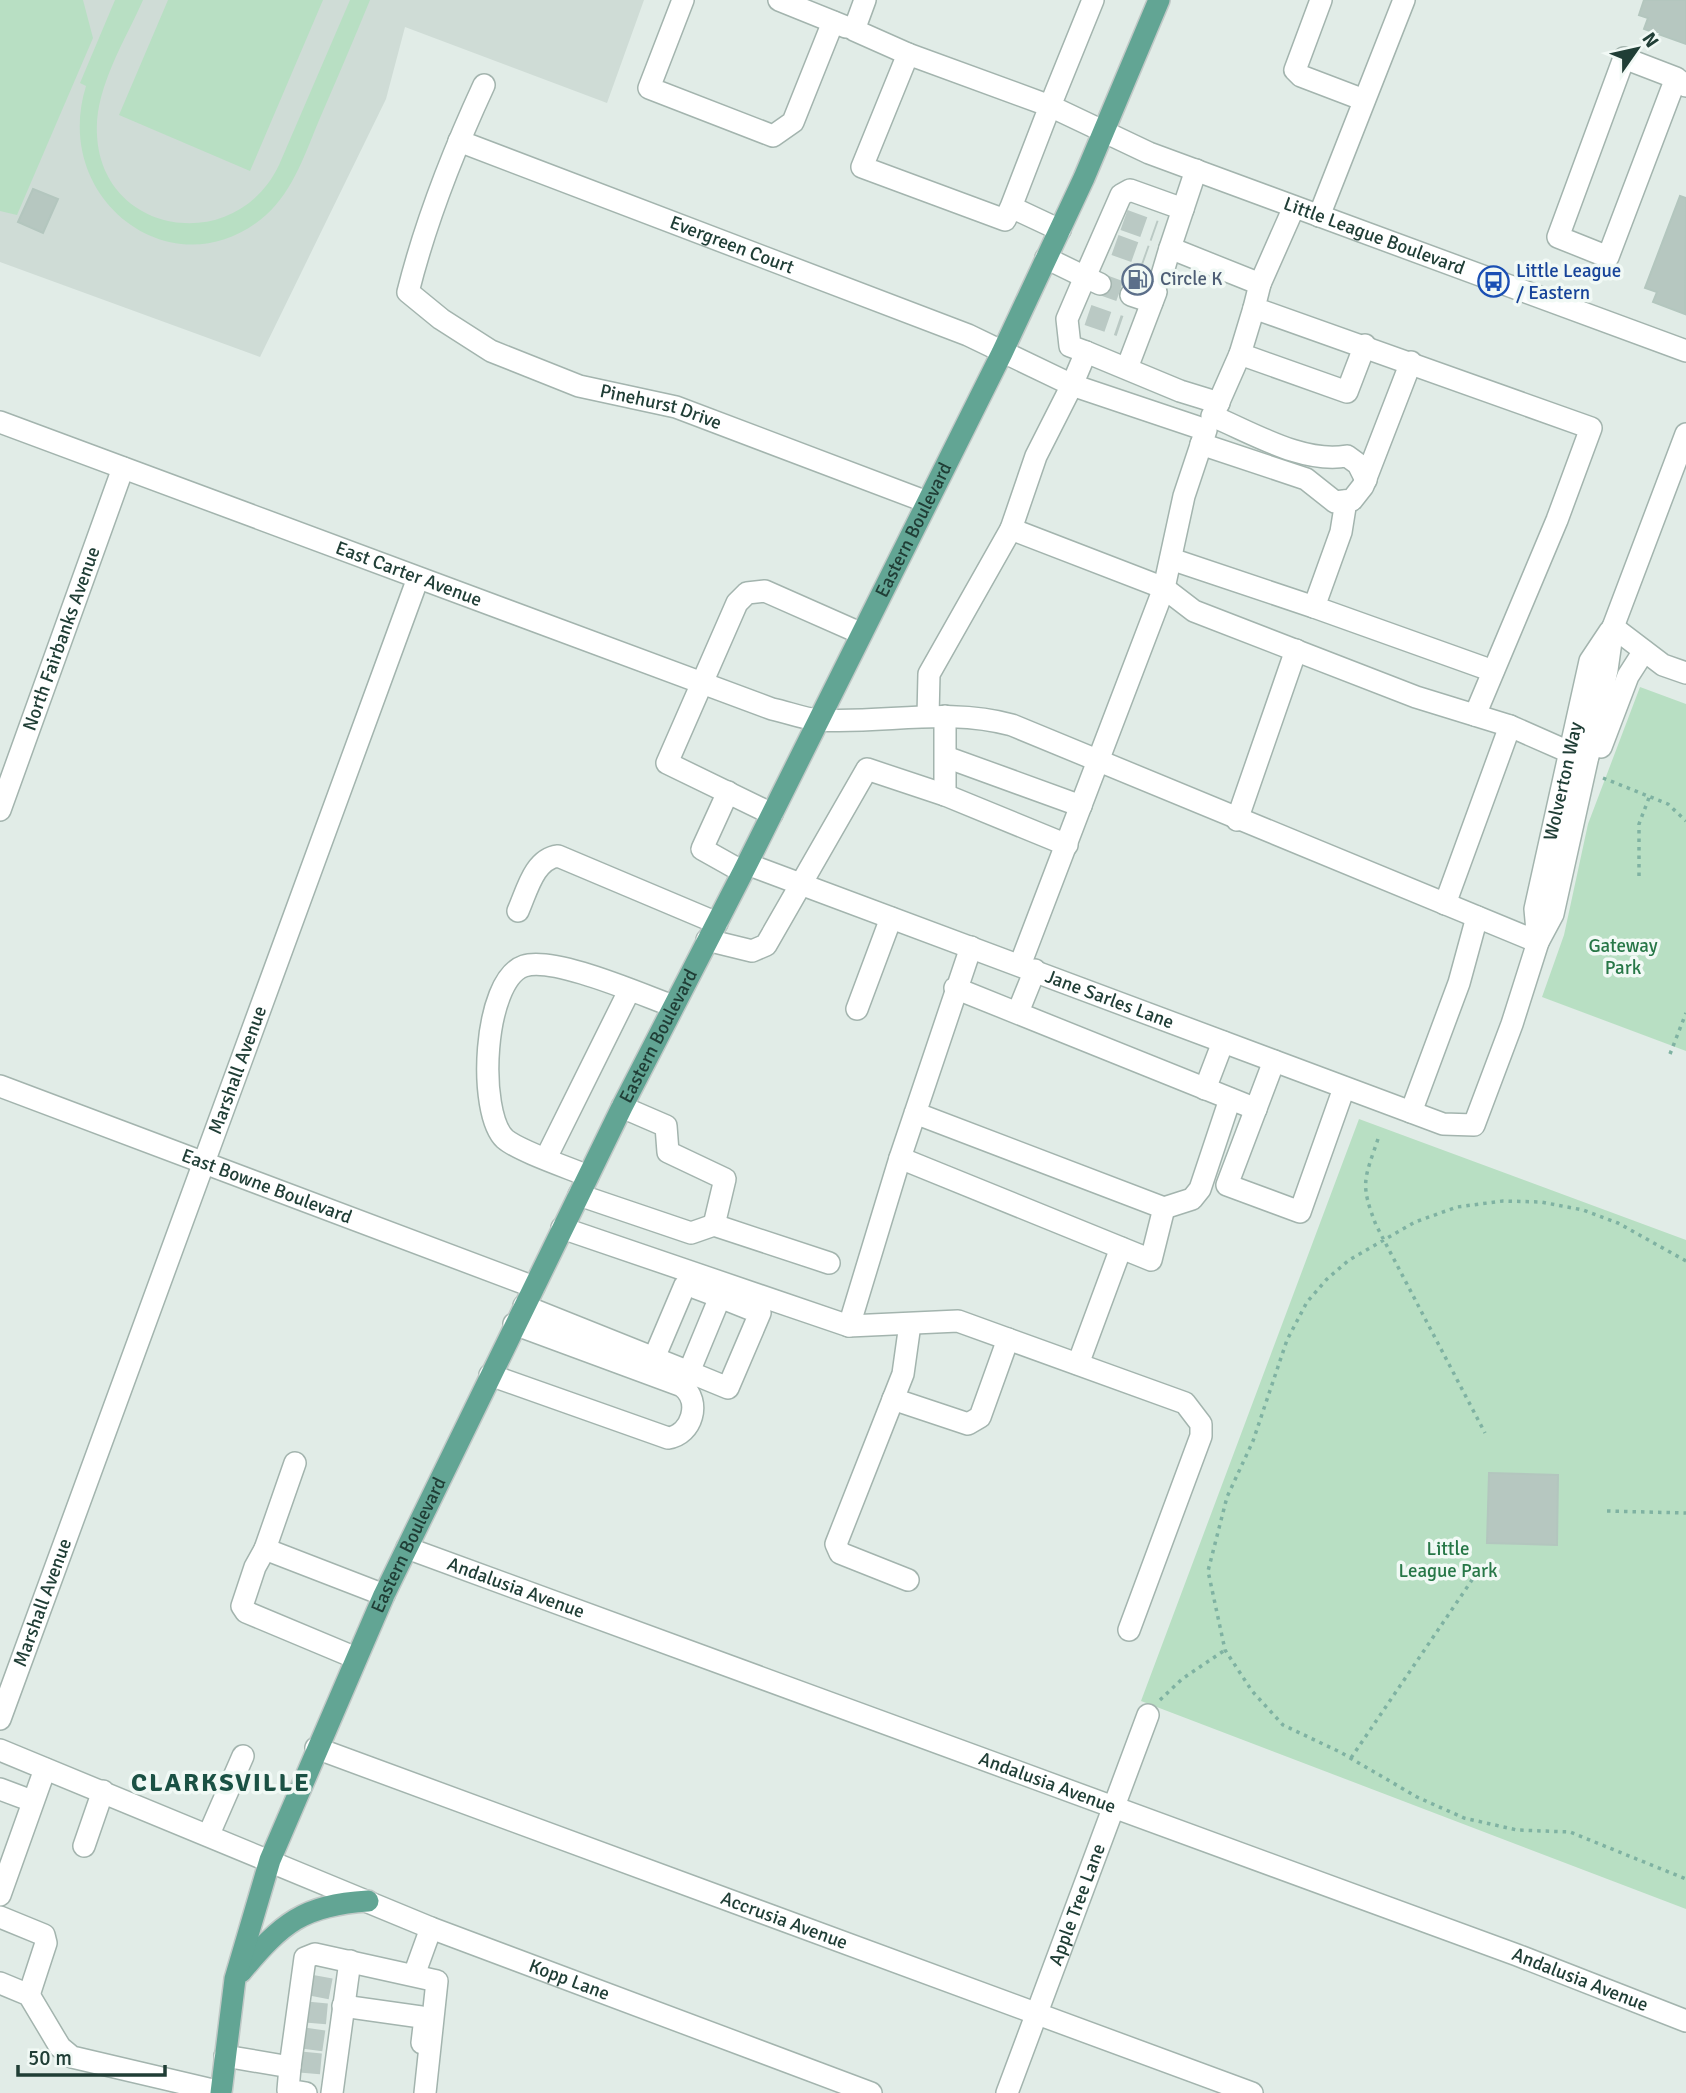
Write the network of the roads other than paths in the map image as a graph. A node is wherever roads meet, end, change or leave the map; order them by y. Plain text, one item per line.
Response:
1 (683, 0) edge
2 (779, 0) edge
3 (865, 0) edge
4 (1093, 0) edge
5 (1158, 0) edge
6 (1321, 0) edge
7 (1404, 0) edge
8 (833, 22) junction
9 (854, 30) junction
10 (908, 54) junction
11 (1681, 82) edge
12 (484, 85) dead end
13 (1364, 100) junction
14 (1050, 106) junction
15 (1104, 131) junction
16 (458, 141) junction
17 (1196, 170) junction
18 (1011, 207) junction
19 (1294, 207) junction
20 (1183, 209) junction
21 (1319, 216) junction
22 (1060, 230) junction
23 (1046, 258) junction
24 (1160, 263) junction
25 (1092, 280) junction
26 (1260, 284) junction
27 (1131, 295) dead end
28 (1254, 308) junction
29 (1365, 345) junction
30 (1686, 351) edge
31 (1086, 352) junction
32 (1002, 353) junction
33 (1240, 354) junction
34 (1411, 362) junction
35 (1127, 368) junction
36 (1072, 385) junction
37 (1180, 391) junction
38 (1168, 417) junction
39 (0, 422) edge
40 (1209, 423) junction
41 (1686, 434) edge
42 (123, 468) junction
43 (1366, 480) junction
44 (1346, 501) junction
45 (927, 502) junction
46 (1011, 529) junction
47 (1171, 559) junction
48 (418, 578) junction
49 (1164, 588) junction
50 (1314, 607) junction
51 (1613, 627) junction
52 (860, 633) junction
53 (1296, 650) junction
54 (1644, 651) junction
55 (1493, 671) junction
56 (1686, 673) edge
57 (702, 684) junction
58 (1475, 715) junction
59 (937, 716) junction
60 (818, 720) junction
61 (1510, 726) junction
62 (1579, 754) junction
63 (946, 758) junction
64 (1098, 762) junction
65 (728, 792) junction
66 (945, 795) junction
67 (1081, 806) junction
68 (0, 810) edge
69 (772, 814) junction
70 (1574, 818) junction
71 (1237, 820) junction
72 (1067, 845) junction
73 (745, 868) junction
74 (802, 885) junction
75 (1445, 904) junction
76 (518, 911) dead end
77 (1477, 917) junction
78 (891, 918) junction
79 (712, 931) junction
80 (1538, 942) junction
81 (971, 947) junction
82 (1027, 967) junction
83 (955, 988) junction
84 (629, 991) junction
85 (673, 1006) junction
86 (857, 1009) dead end
87 (1018, 1012) junction
88 (1223, 1042) junction
89 (1274, 1060) junction
90 (0, 1086) edge
91 (1344, 1087) junction
92 (1205, 1089) junction
93 (1230, 1099) junction
94 (622, 1107) junction
95 (1256, 1109) junction
96 (1411, 1112) junction
97 (915, 1113) junction
98 (1474, 1125) joint
99 (546, 1158) junction
100 (900, 1158) junction
101 (204, 1162) junction
102 (584, 1186) junction
103 (1164, 1208) junction
104 (714, 1225) junction
105 (559, 1234) junction
106 (1121, 1248) junction
107 (829, 1263) dead end
108 (685, 1285) junction
109 (534, 1286) junction
110 (720, 1297) junction
111 (519, 1315) junction
112 (910, 1324) junction
113 (849, 1326) junction
114 (1008, 1339) junction
115 (654, 1358) junction
116 (1084, 1366) junction
117 (689, 1372) junction
118 (489, 1375) junction
119 (893, 1399) junction
120 (295, 1463) dead end
121 (407, 1548) junction
122 (265, 1549) junction
123 (908, 1580) dead end
124 (384, 1595) junction
125 (1129, 1630) dead end
126 (356, 1658) junction
127 (1147, 1715) road end
128 (0, 1719) edge
129 (316, 1748) junction
130 (0, 1750) edge
131 (243, 1756) dead end
132 (45, 1769) junction
133 (0, 1789) edge
134 (103, 1791) junction
135 (32, 1801) junction
136 (1112, 1808) junction
137 (209, 1834) junction
138 (83, 1846) dead end
139 (6, 1854) edge
140 (270, 1860) junction
141 (0, 1895) edge
142 (368, 1901) junction
143 (0, 1917) edge
144 (431, 1928) junction
145 (350, 1961) junction
146 (414, 1975) junction
147 (235, 1979) junction
148 (0, 1983) edge
149 (29, 1995) junction
150 (323, 2001) junction
151 (1036, 2015) junction
152 (1686, 2021) edge
153 (225, 2056) junction
154 (294, 2063) junction
155 (221, 2093) edge
156 (306, 2093) edge
157 (332, 2093) edge
158 (414, 2093) edge
159 (425, 2093) edge
160 (871, 2093) edge
161 (1007, 2093) edge
162 (1252, 2093) edge

1 - 8 street
2 - 8 street, Little League Boulevard
3 - 9 street
4 - 14 street
5 - 15 main road, Eastern Boulevard
6 - 13 street
7 - 13 street
8 - 9 street, Little League Boulevard
9 - 10 street, Little League Boulevard
10 - 14 street, Little League Boulevard
10 - 18 street
11 - 11 street
12 - 16 street
13 - 21 street
14 - 15 street, Little League Boulevard
14 - 18 street
15 - 17 street, Little League Boulevard
15 - 22 main road, Eastern Boulevard
16 - 32 street, Evergreen Court
16 - 45 street, Pinehurst Drive
17 - 19 street, Little League Boulevard
17 - 20 street
18 - 22 street
19 - 21 street, Little League Boulevard
19 - 26 street
20 - 24 street
20 - 25 street
21 - 30 street, Little League Boulevard
22 - 23 main road, Eastern Boulevard
23 - 25 street
23 - 32 main road, Eastern Boulevard
24 - 26 street
24 - 27 street
24 - 35 street
25 - 31 street
26 - 28 street
28 - 29 street
28 - 33 street
29 - 33 street
29 - 34 street
31 - 35 street
31 - 36 street
32 - 36 street, Evergreen Court
32 - 45 main road, Eastern Boulevard
33 - 40 street
34 - 43 street
34 - 55 street
35 - 37 street
36 - 38 street, Evergreen Court
36 - 46 street
37 - 38 street
37 - 40 street
38 - 40 street, Evergreen Court
39 - 42 street, East Carter Avenue
40 - 43 street
40 - 44 street
40 - 47 street
41 - 51 street, Wolverton Way
42 - 48 street, East Carter Avenue
42 - 68 street, North Fairbanks Avenue
43 - 44 street
44 - 50 street
45 - 52 main road, Eastern Boulevard
46 - 49 street
46 - 59 street
47 - 49 street
47 - 50 street
48 - 57 street, East Carter Avenue
48 - 101 street, Marshall Avenue
49 - 53 street
49 - 64 street
50 - 55 street
51 - 54 street
51 - 62 street, Wolverton Way
52 - 57 street
52 - 60 main road, Eastern Boulevard
53 - 58 street
53 - 71 street
54 - 56 street
54 - 70 street
55 - 58 street
57 - 60 street, East Carter Avenue
57 - 65 street
58 - 61 street
59 - 60 street, East Carter Avenue
59 - 63 street
59 - 64 street, East Carter Avenue
60 - 69 main road, Eastern Boulevard
61 - 62 street
61 - 75 street
62 - 70 street, Wolverton Way
62 - 80 street, Wolverton Way
63 - 66 street
63 - 67 street
64 - 67 street
64 - 71 street, East Carter Avenue
65 - 69 street
65 - 73 street, Jane Sarles Lane
66 - 72 street
66 - 74 street
67 - 72 street
69 - 73 main road, Eastern Boulevard
70 - 80 street, Wolverton Way
71 - 75 street, East Carter Avenue
72 - 82 street
73 - 74 street, Jane Sarles Lane
73 - 79 main road, Eastern Boulevard
74 - 78 street, Jane Sarles Lane
74 - 79 street
75 - 77 street, East Carter Avenue
76 - 79 street
77 - 80 street, East Carter Avenue
77 - 96 street
78 - 81 street, Jane Sarles Lane
78 - 86 street
79 - 85 main road, Eastern Boulevard
80 - 98 street, Wolverton Way
81 - 82 street, Jane Sarles Lane
81 - 83 street
82 - 87 street
82 - 88 street, Jane Sarles Lane
83 - 87 street
83 - 97 street
84 - 85 street
84 - 99 street
84 - 99 street
85 - 94 main road, Eastern Boulevard
87 - 92 street
88 - 89 street, Jane Sarles Lane
88 - 92 street
89 - 91 street, Jane Sarles Lane
89 - 95 street
90 - 101 street, East Bowne Boulevard
91 - 95 street
91 - 96 street, Jane Sarles Lane
92 - 93 street
93 - 95 street
93 - 103 street
94 - 102 main road, Eastern Boulevard
94 - 104 street
96 - 98 street, Jane Sarles Lane
97 - 100 street
97 - 103 street
99 - 102 street
100 - 106 street
100 - 113 street
101 - 109 street, East Bowne Boulevard
101 - 128 street, Marshall Avenue
102 - 104 street
102 - 105 main road, Eastern Boulevard
103 - 106 street
104 - 107 street
105 - 108 street
105 - 109 main road, Eastern Boulevard
105 - 113 street
106 - 116 street
108 - 110 street
108 - 115 street
109 - 111 main road, Eastern Boulevard
110 - 117 street
110 - 117 street
111 - 115 street
111 - 118 main road, Eastern Boulevard
111 - 118 street
112 - 113 street
112 - 114 street
112 - 119 street
114 - 116 street
114 - 119 street
115 - 117 street
116 - 125 street
118 - 121 main road, Eastern Boulevard
119 - 123 street
120 - 122 street
121 - 124 main road, Eastern Boulevard
121 - 136 street, Andalusia Avenue
122 - 124 street
122 - 126 street
124 - 126 main road, Eastern Boulevard
126 - 129 main road, Eastern Boulevard
127 - 136 street, Apple Tree Lane
129 - 140 main road, Eastern Boulevard
129 - 151 street, Accrusia Avenue
130 - 132 street, Kopp Lane
131 - 137 street
132 - 134 street, Kopp Lane
132 - 135 street
133 - 135 street
134 - 137 street, Kopp Lane
134 - 138 street
135 - 139 street
136 - 151 street, Apple Tree Lane
136 - 152 street, Andalusia Avenue
137 - 140 street, Kopp Lane
139 - 141 street
140 - 142 street, Kopp Lane
140 - 147 main road, Eastern Boulevard
142 - 144 street, Kopp Lane
142 - 147 main road
143 - 149 street
144 - 146 street
144 - 160 street, Kopp Lane
145 - 146 street
145 - 150 street
145 - 150 street
146 - 159 street
147 - 153 main road, Eastern Boulevard
148 - 149 street
149 - 155 street
150 - 154 street
150 - 157 street
150 - 158 street
151 - 161 street, Apple Tree Lane
151 - 162 street, Accrusia Avenue
153 - 154 street
153 - 155 main road, Eastern Boulevard
154 - 156 street

